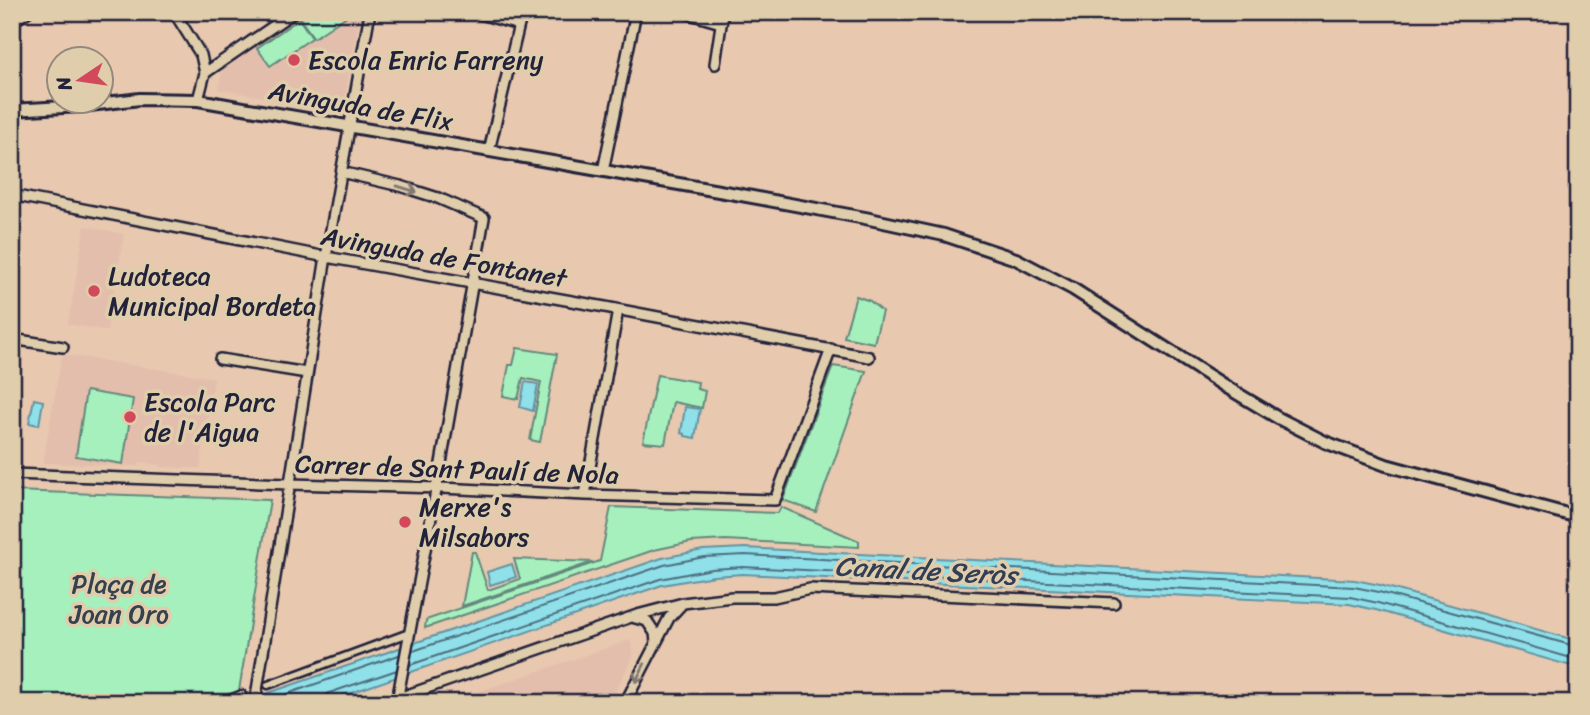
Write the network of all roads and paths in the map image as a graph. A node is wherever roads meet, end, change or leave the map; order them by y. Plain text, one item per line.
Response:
1 (30, 12) edge
2 (174, 12) edge
3 (294, 12) edge
4 (370, 12) edge
5 (473, 12) edge
6 (522, 12) edge
7 (636, 12) edge
8 (683, 12) edge
9 (723, 12) edge
10 (721, 23) junction
11 (12, 24) edge
12 (519, 25) junction
13 (715, 65) dead end
14 (205, 73) junction
15 (198, 100) junction
16 (12, 110) edge
17 (349, 127) junction
18 (489, 151) junction
19 (603, 171) junction
20 (341, 172) junction
21 (12, 195) edge
22 (326, 257) junction
23 (472, 284) junction
24 (618, 310) junction
25 (12, 339) edge
26 (63, 347) dead end
27 (831, 349) junction
28 (869, 357) dead end
29 (220, 359) dead end
30 (307, 373) junction
31 (12, 474) edge
32 (289, 484) junction
33 (437, 488) junction
34 (585, 495) junction
35 (1578, 517) edge
36 (683, 603) junction
37 (1114, 603) dead end
38 (629, 618) junction
39 (409, 633) junction
40 (656, 642) junction
41 (268, 685) dead end
42 (242, 694) dead end
43 (397, 701) edge
44 (219, 703) edge
45 (255, 703) edge
46 (384, 703) edge
47 (625, 703) edge

1 - 11 street
2 - 14 street
3 - 14 street
4 - 17 street
5 - 12 street
6 - 12 street
7 - 19 street
8 - 10 street
9 - 10 street
10 - 13 street
12 - 18 street
14 - 15 street
15 - 16 street, Avinguda de Flix
15 - 17 street, Avinguda de Flix
17 - 18 street, Avinguda de Flix
17 - 20 street
18 - 19 street, Avinguda de Flix
19 - 35 street, Avinguda de Flix
20 - 22 street
20 -> 23 street
21 - 22 street, Avinguda de Fontanet
22 - 23 street, Avinguda de Fontanet
22 - 30 street
23 - 24 street, Avinguda de Fontanet
23 - 33 street
24 - 27 street, Avinguda de Fontanet
24 - 34 street
25 - 26 street
27 - 28 street, Avinguda de Fontanet
27 - 34 street, Carrer de Sant Paulí de Nola
29 - 30 street
30 - 32 street
31 - 32 street, Carrer de Sant Paulí de Nola
32 - 33 street, Carrer de Sant Paulí de Nola
32 - 45 street
33 - 34 street, Carrer de Sant Paulí de Nola
33 - 39 street
36 - 37 street
36 - 38 street
36 - 40 street
38 - 40 street
38 - 43 street
39 - 41 street
39 - 43 street
40 -> 47 street
42 - 44 street
43 - 46 street

